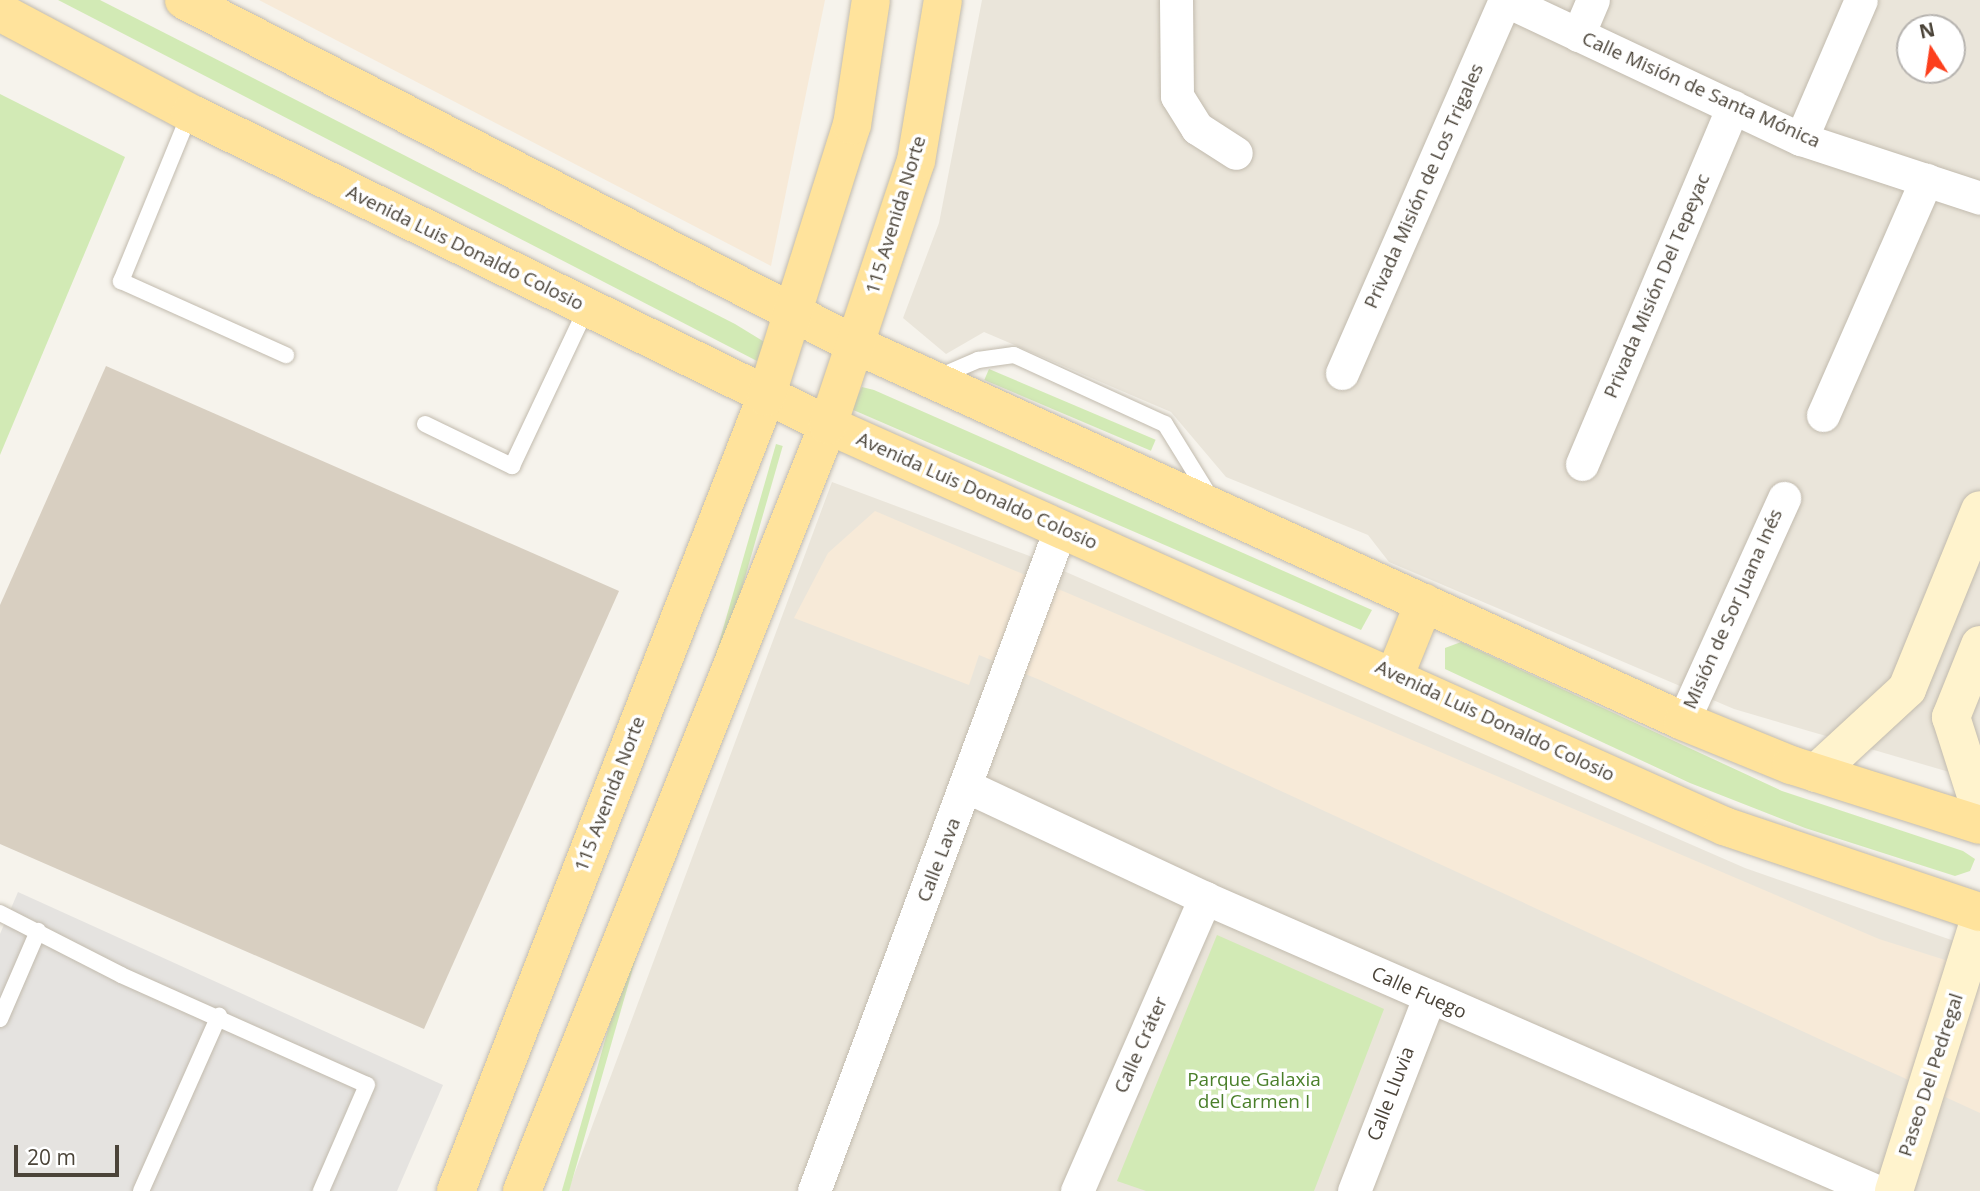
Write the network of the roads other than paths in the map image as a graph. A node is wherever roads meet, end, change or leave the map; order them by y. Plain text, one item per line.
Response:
1 (184, 0) edge
2 (871, 0) edge
3 (943, 0) edge
4 (1176, 0) edge
5 (1505, 0) edge
6 (1593, 0) edge
7 (1861, 0) edge
8 (0, 12) edge
9 (1578, 35) junction
10 (1733, 107) junction
11 (190, 113) junction
12 (1801, 139) junction
13 (1236, 153) dead end
14 (1926, 180) junction
15 (1980, 198) edge
16 (587, 307) junction
17 (793, 316) junction
18 (856, 345) junction
19 (286, 355) dead end
20 (1342, 373) dead end
21 (932, 379) junction
22 (766, 397) junction
23 (1823, 415) dead end
24 (425, 424) dead end
25 (828, 425) junction
26 (1582, 464) dead end
27 (1784, 498) dead end
28 (1217, 508) junction
29 (1980, 510) edge
30 (1060, 527) junction
31 (1424, 603) junction
32 (1980, 645) edge
33 (1395, 675) junction
34 (1683, 721) junction
35 (1816, 773) junction
36 (966, 786) junction
37 (1980, 808) edge
38 (1980, 825) edge
39 (1205, 898) junction
40 (1980, 912) edge
41 (0, 913) edge
42 (1980, 919) edge
43 (38, 931) junction
44 (1429, 998) junction
45 (219, 1016) junction
46 (0, 1019) edge
47 (141, 1191) edge
48 (321, 1191) edge
49 (456, 1191) edge
50 (523, 1191) edge
51 (814, 1191) edge
52 (1077, 1191) edge
53 (1354, 1191) edge
54 (1876, 1191) edge
55 (1894, 1191) edge

1 - 17 main road
2 - 17 main road
3 - 18 main road, 115 Avenida Norte
4 - 13 street
5 - 9 street, Calle Misión de Santa Mónica
5 - 20 street, Privada Misión de Los Trigales
6 - 9 street
7 - 12 street
8 - 11 main road, Avenida Luis Donaldo Colosio
9 - 10 street, Calle Misión de Santa Mónica
10 - 12 street, Calle Misión de Santa Mónica
10 - 26 street, Privada Misión Del Tepeyac
11 - 16 main road, Avenida Luis Donaldo Colosio
11 - 19 lane
12 - 14 street, Calle Misión de Santa Mónica
14 - 15 street, Calle Misión de Santa Mónica
14 - 23 street
16 - 22 main road, Avenida Luis Donaldo Colosio
16 - 24 lane
17 - 18 main road
17 - 22 main road, 115 Avenida Norte
18 - 21 main road
18 - 25 main road, 115 Avenida Norte
21 - 28 main road
21 - 28 lane
22 - 25 main road, Avenida Luis Donaldo Colosio
22 - 49 main road, 115 Avenida Norte
25 - 30 main road, Avenida Luis Donaldo Colosio
25 - 50 main road
27 - 34 street, Misión de Sor Juana Inés
28 - 31 main road
29 - 35 street
30 - 33 main road, Avenida Luis Donaldo Colosio
30 - 36 street, Calle Lava
31 - 33 main road
31 - 34 main road
32 - 37 street
33 - 40 main road, Avenida Luis Donaldo Colosio
34 - 35 main road
35 - 38 main road
36 - 39 street, Calle Fuego
36 - 51 street, Calle Lava
39 - 44 street, Calle Fuego
39 - 52 street, Calle Cráter
41 - 43 lane
42 - 55 street, Paseo Del Pedregal
43 - 45 lane
43 - 46 lane
44 - 53 street, Calle Lluvia
44 - 54 street, Calle Fuego
45 - 47 lane
45 - 48 lane

